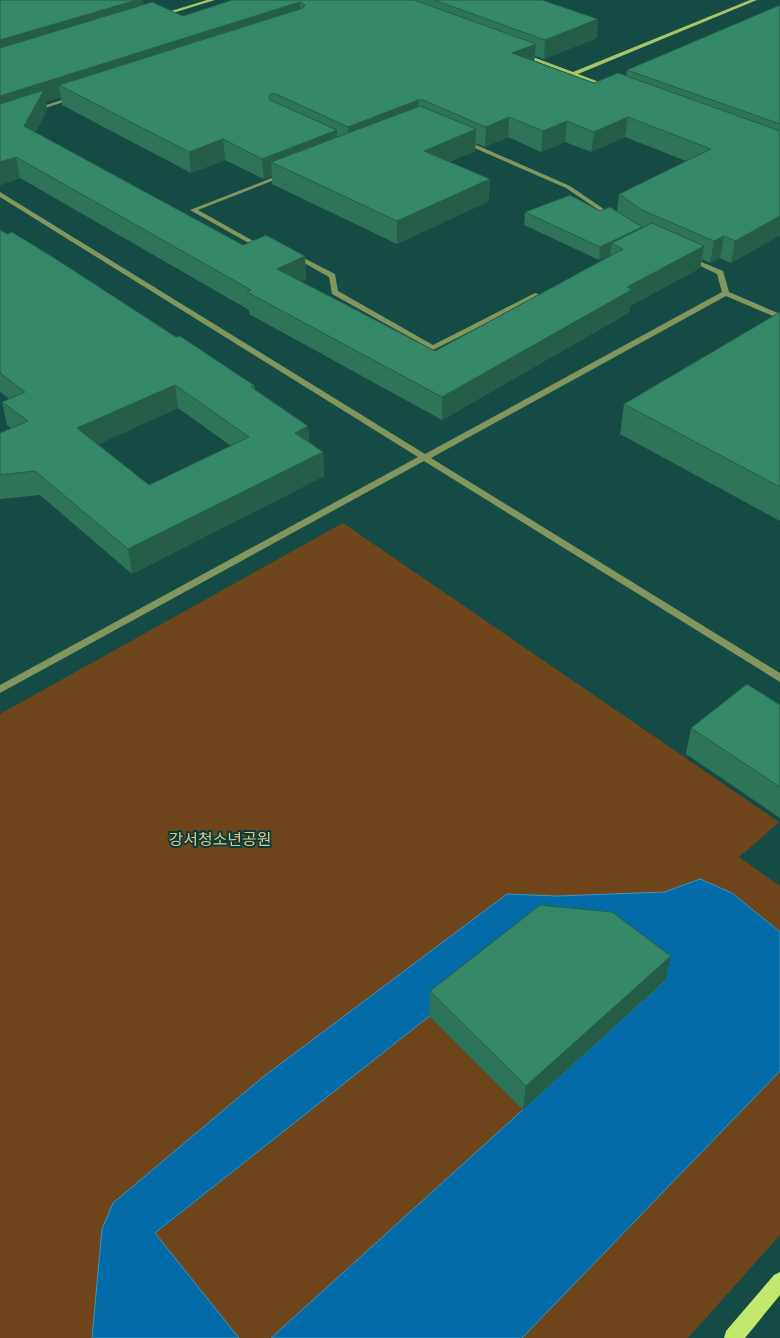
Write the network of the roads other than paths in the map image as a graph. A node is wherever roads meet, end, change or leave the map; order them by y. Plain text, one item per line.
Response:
1 (212, 0) edge
2 (754, 0) edge
3 (157, 17) edge
4 (518, 54) edge
5 (573, 74) junction
6 (618, 90) edge
7 (75, 97) edge
8 (28, 112) edge
9 (455, 138) edge
10 (293, 172) edge
11 (0, 194) edge
12 (621, 223) edge
13 (273, 244) edge
14 (290, 253) edge
15 (685, 256) edge
16 (546, 292) edge
17 (726, 294) junction
18 (780, 317) edge
19 (425, 458) junction
20 (780, 678) edge
21 (0, 689) edge
22 (780, 1281) edge
23 (733, 1338) edge

1 - 3 street
2 - 5 street
4 - 5 street
5 - 6 street
7 - 8 street
9 - 12 street
10 - 13 street
11 - 19 street
14 - 16 street
15 - 17 street
17 - 18 street
17 - 19 street
19 - 20 street
19 - 21 street
22 - 23 main road

